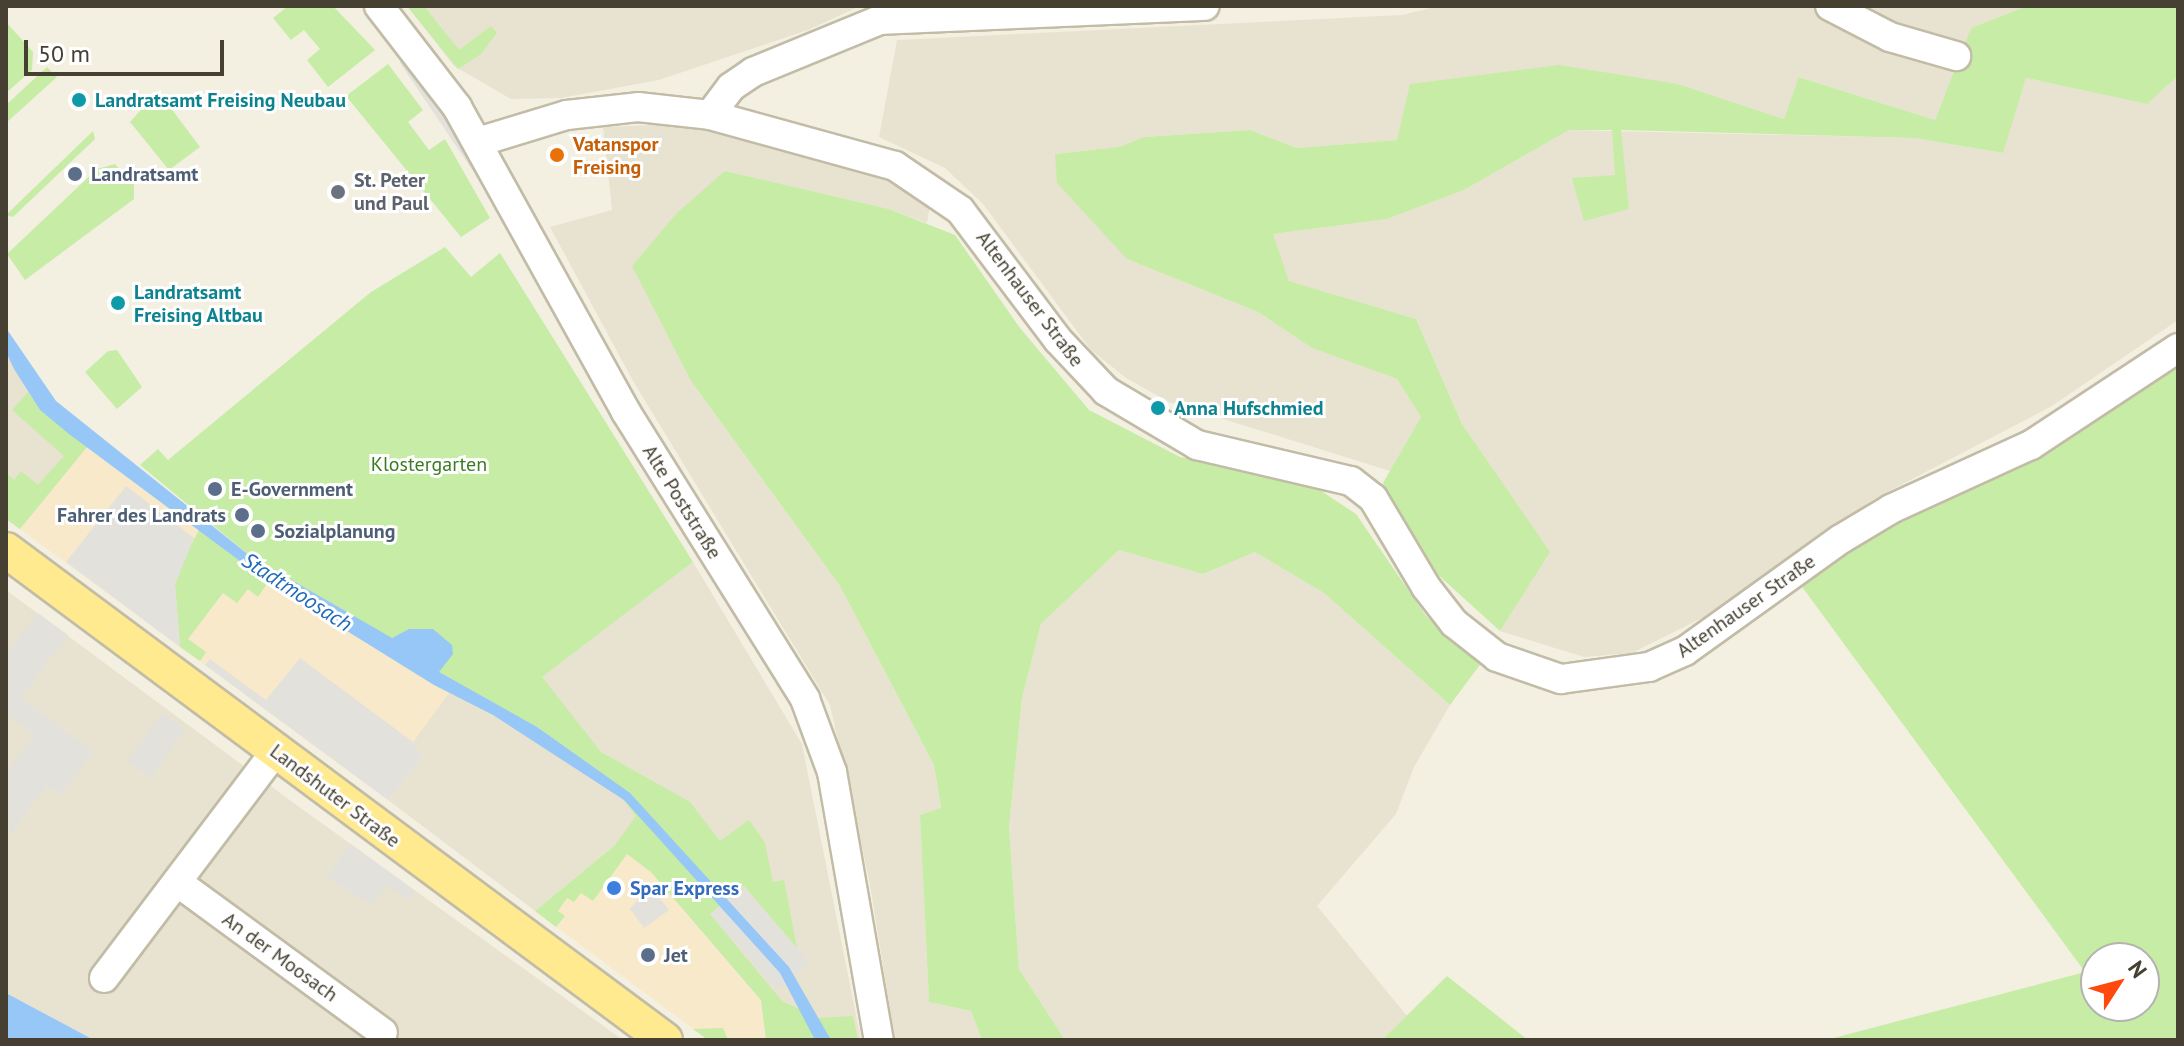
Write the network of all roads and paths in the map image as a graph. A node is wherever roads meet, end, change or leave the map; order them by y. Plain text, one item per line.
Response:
1 (379, 6) edge
2 (1205, 6) edge
3 (1830, 6) edge
4 (880, 13) edge
5 (1956, 56) dead end
6 (710, 115) junction
7 (478, 142) junction
8 (2178, 348) edge
9 (6, 550) edge
10 (275, 752) junction
11 (177, 882) junction
12 (104, 978) dead end
13 (383, 1033) dead end
14 (665, 1040) edge
15 (879, 1040) edge

1 - 7 street, Alte Poststraße
2 - 4 street
3 - 5 street
4 - 6 street
6 - 7 street, Altenhauser Straße
6 - 8 street, Altenhauser Straße
7 - 15 street, Alte Poststraße
9 - 10 main road, Landshuter Straße
10 - 11 street
10 - 14 main road, Landshuter Straße
11 - 12 street
11 - 13 street, An der Moosach

